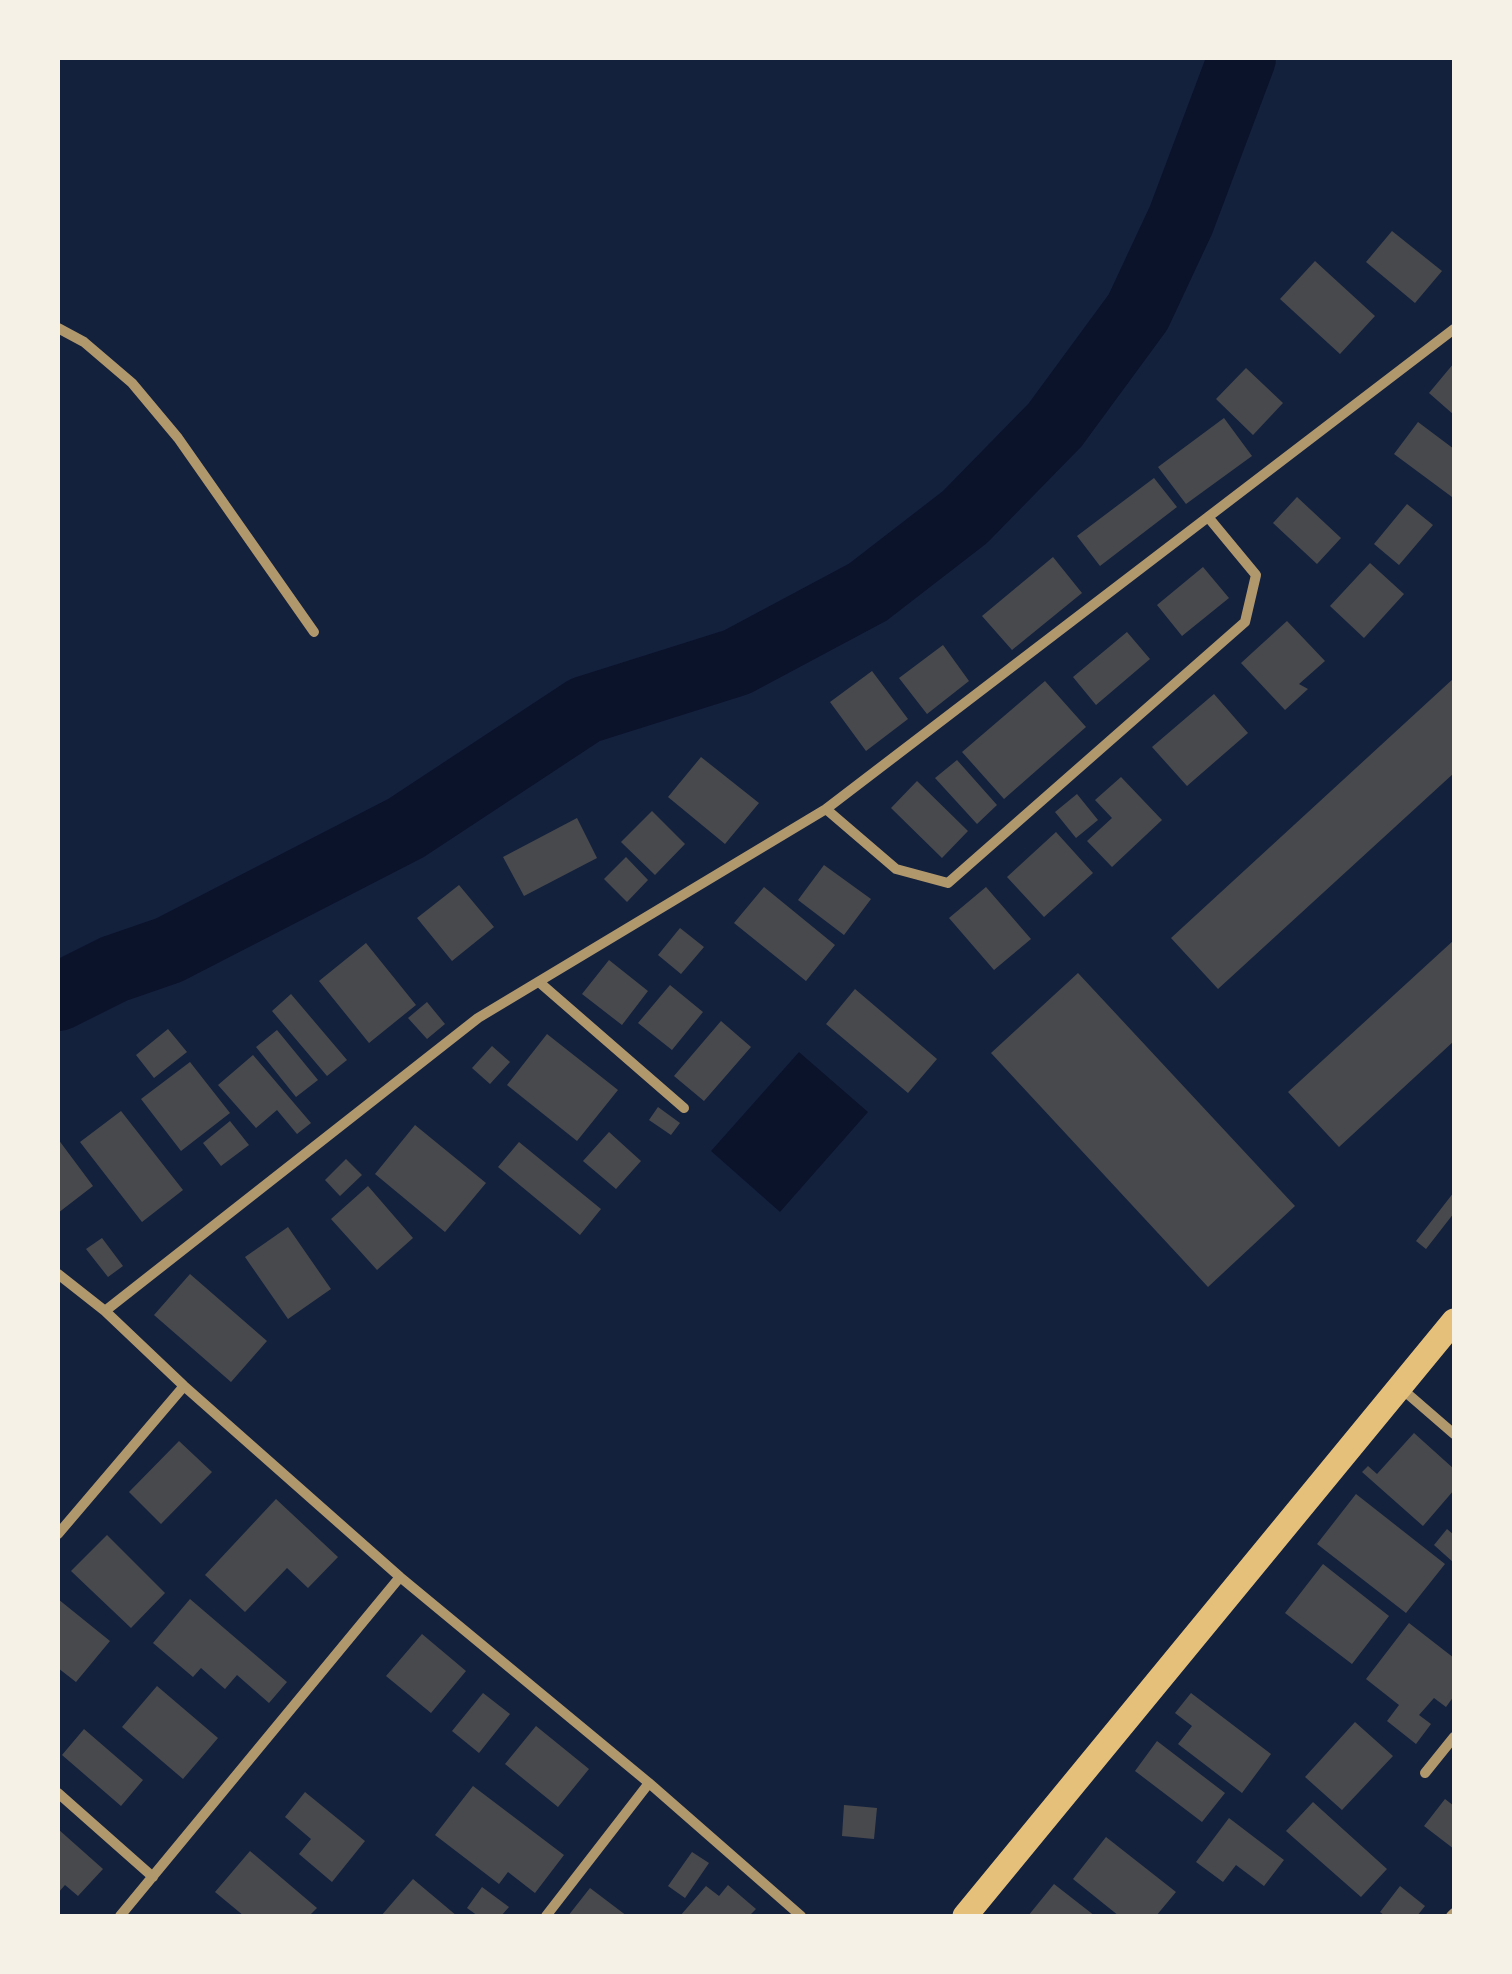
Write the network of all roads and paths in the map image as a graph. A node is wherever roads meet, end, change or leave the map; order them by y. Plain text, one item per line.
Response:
1 (58, 328) edge
2 (1454, 329) edge
3 (1208, 517) junction
4 (314, 632) dead end
5 (826, 809) junction
6 (538, 982) junction
7 (684, 1108) dead end
8 (58, 1274) edge
9 (105, 1311) junction
10 (1454, 1321) edge
11 (184, 1386) junction
12 (1400, 1387) junction
13 (1454, 1434) edge
14 (58, 1534) edge
15 (400, 1577) junction
16 (1454, 1737) edge
17 (1425, 1773) dead end
18 (650, 1783) junction
19 (58, 1792) edge
20 (153, 1877) junction
21 (120, 1916) edge
22 (546, 1916) edge
23 (801, 1916) edge
24 (965, 1916) edge

1 - 4 street
2 - 3 street
3 - 5 street
3 - 5 street
5 - 6 street
6 - 7 street
6 - 9 street
8 - 9 street
9 - 11 street
10 - 12 main road
11 - 14 street
11 - 15 street
12 - 13 street
12 - 24 main road
15 - 18 street
15 - 20 street
16 - 17 street
18 - 22 street
18 - 23 street
19 - 20 street
20 - 21 street

